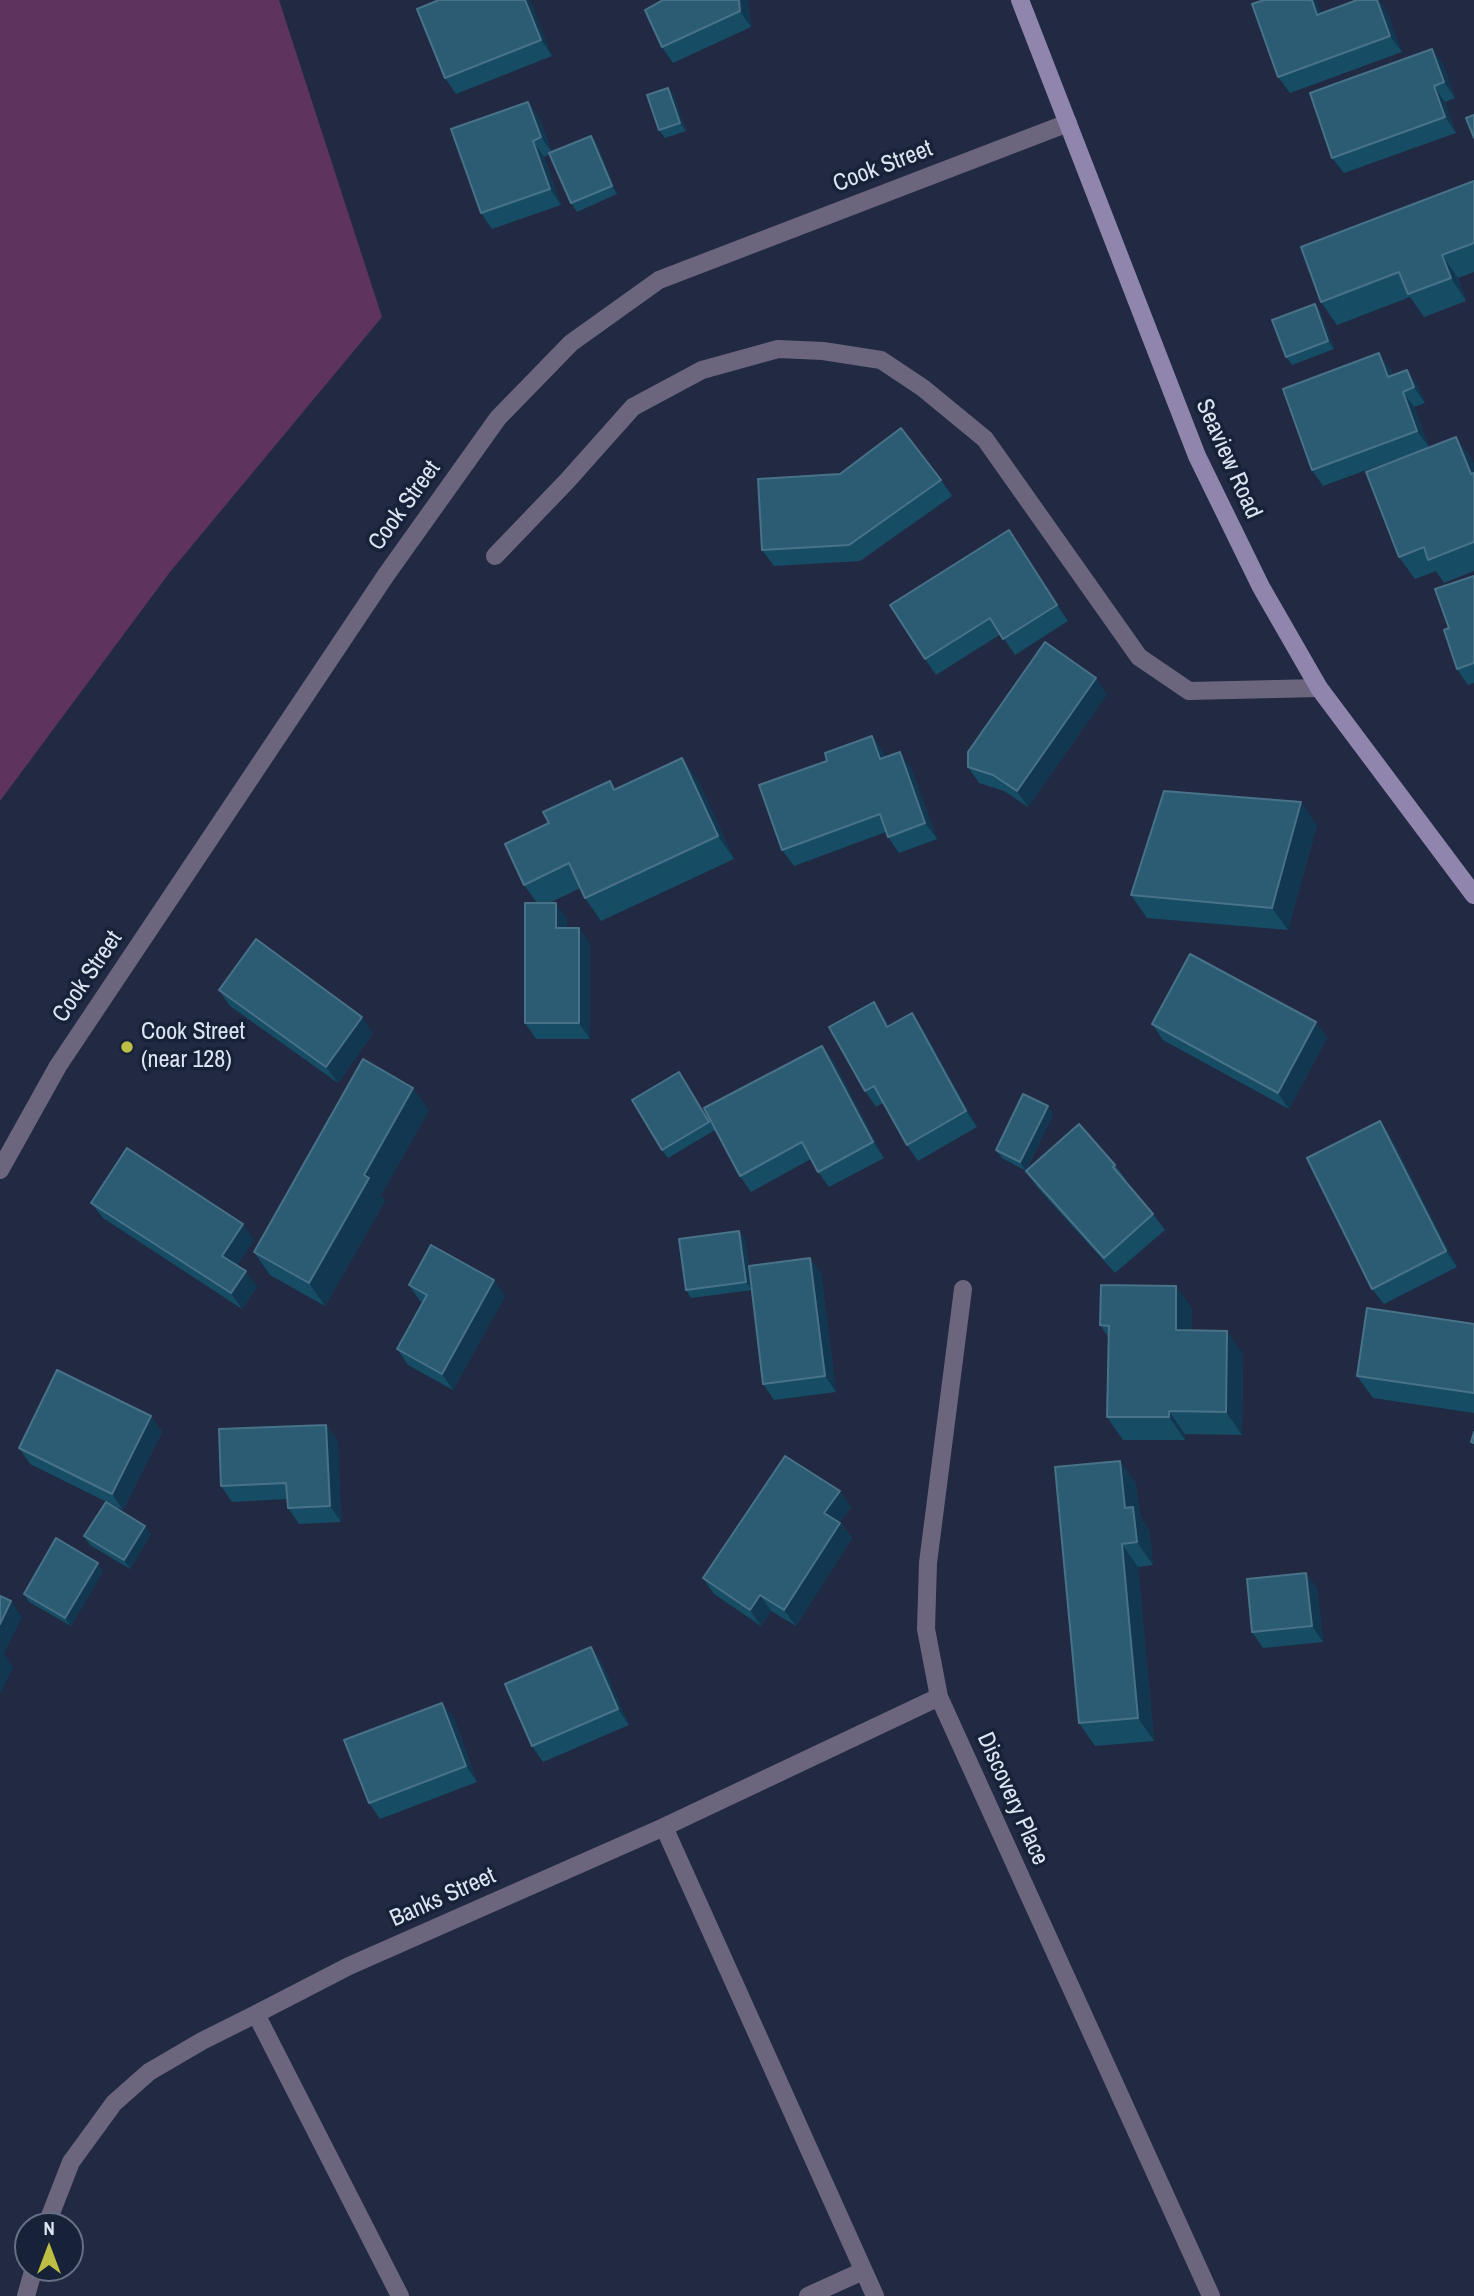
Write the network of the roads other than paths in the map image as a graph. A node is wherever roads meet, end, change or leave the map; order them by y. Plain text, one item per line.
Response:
1 (1020, 0) edge
2 (1068, 123) junction
3 (495, 555) dead end
4 (1319, 688) junction
5 (1474, 895) edge
6 (0, 1170) edge
7 (963, 1289) dead end
8 (939, 1697) junction
9 (664, 1827) junction
10 (256, 2014) junction
11 (51, 2212) edge
12 (863, 2272) junction
13 (400, 2296) edge
14 (808, 2296) edge
15 (875, 2296) edge
16 (1211, 2296) edge

1 - 2 street, Seaview Road
2 - 4 street, Seaview Road
2 - 6 street, Cook Street
3 - 4 street
4 - 5 street, Seaview Road
7 - 8 street, Discovery Place
8 - 9 street, Banks Street
8 - 16 street, Discovery Place
9 - 10 street, Banks Street
9 - 12 street
10 - 11 street, Banks Street
10 - 13 street
12 - 14 street
12 - 15 street

